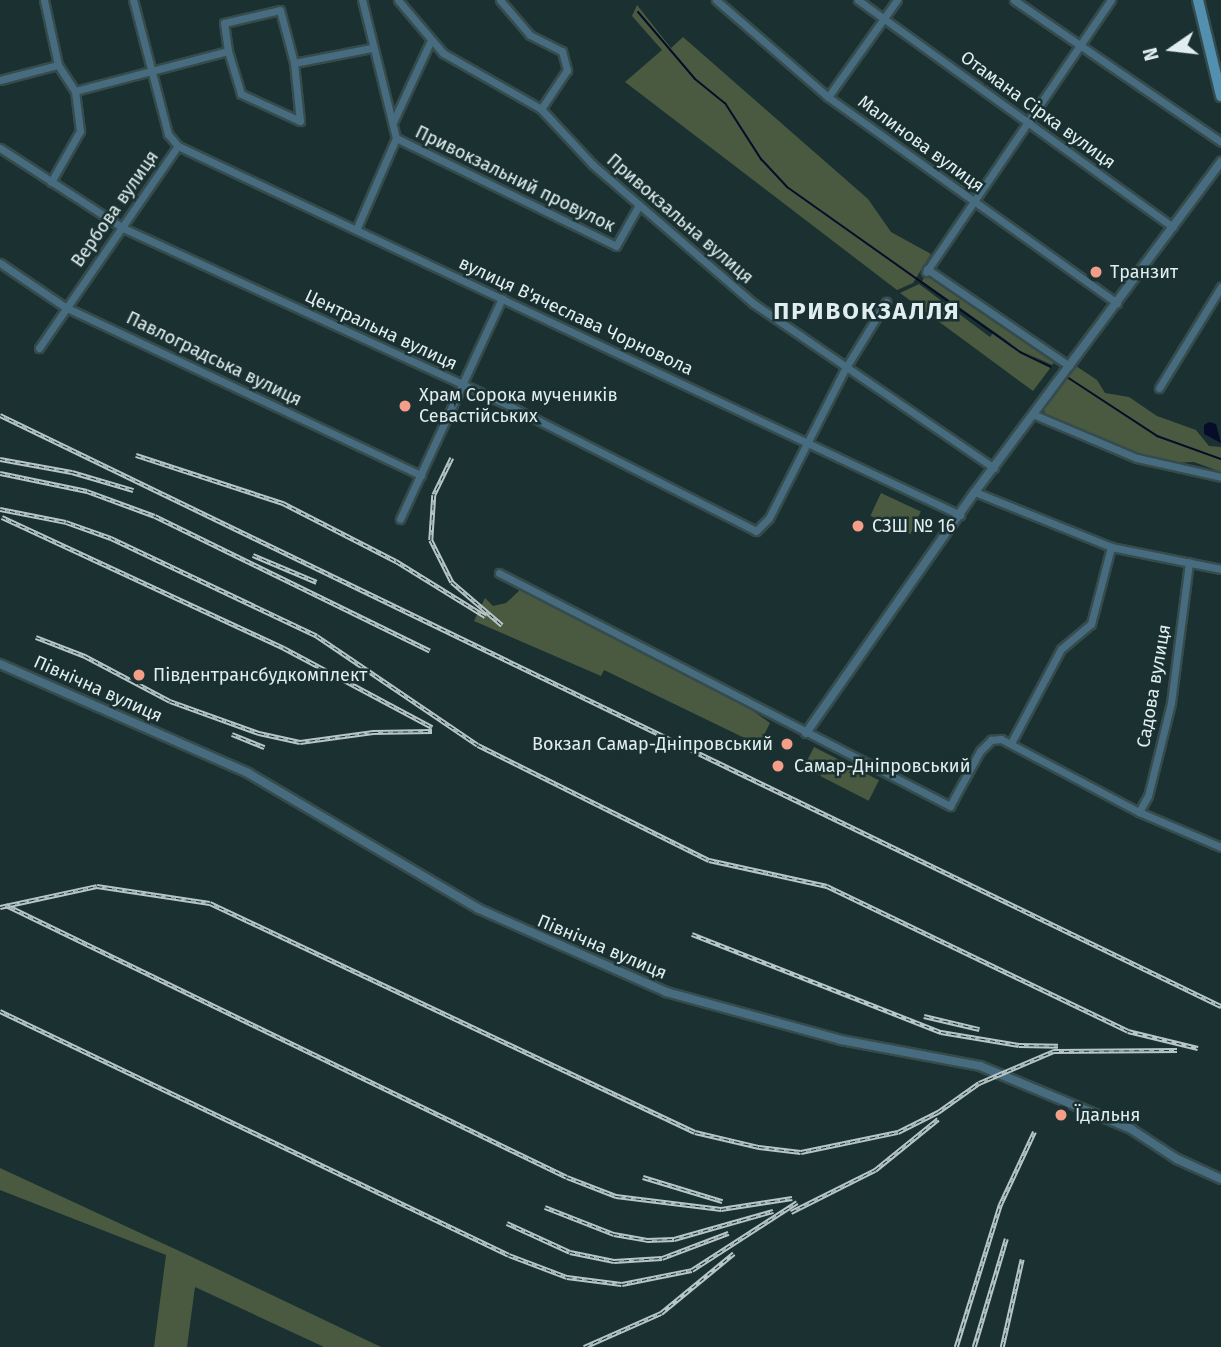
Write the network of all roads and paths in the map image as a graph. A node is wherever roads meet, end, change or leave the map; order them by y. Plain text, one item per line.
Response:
1 (44, 0) edge
2 (134, 0) edge
3 (362, 0) edge
4 (398, 0) edge
5 (500, 0) edge
6 (716, 0) edge
7 (858, 0) edge
8 (897, 0) edge
9 (1014, 0) edge
10 (1111, 0) edge
11 (1198, 0) edge
12 (885, 19) junction
13 (430, 42) junction
14 (1078, 47) junction
15 (372, 48) junction
16 (228, 51) junction
17 (294, 63) junction
18 (58, 65) junction
19 (150, 69) junction
20 (0, 80) edge
21 (75, 90) junction
22 (1221, 96) edge
23 (828, 97) junction
24 (541, 109) junction
25 (394, 121) junction
26 (1028, 121) junction
27 (396, 138) junction
28 (1218, 140) edge
29 (178, 146) junction
30 (0, 148) edge
31 (1221, 162) edge
32 (51, 181) junction
33 (974, 202) junction
34 (639, 205) junction
35 (1173, 227) junction
36 (123, 228) junction
37 (356, 230) junction
38 (0, 262) edge
39 (1221, 287) edge
40 (502, 298) junction
41 (886, 302) dead end
42 (1117, 303) junction
43 (65, 307) junction
44 (39, 348) dead end
45 (1070, 365) junction
46 (845, 369) junction
47 (462, 384) junction
48 (1159, 388) dead end
49 (1035, 415) junction
50 (805, 442) junction
51 (994, 468) junction
52 (421, 475) junction
53 (1221, 477) edge
54 (975, 492) junction
55 (960, 515) junction
56 (400, 519) dead end
57 (1111, 547) junction
58 (1189, 562) junction
59 (1221, 569) edge
60 (499, 573) dead end
61 (0, 664) edge
62 (806, 733) junction
63 (1011, 743) junction
64 (1139, 812) junction
65 (1221, 847) edge
66 (1221, 1179) edge

1 - 18 street
2 - 19 street, Вербова вулиця
3 - 15 street
4 - 13 street, Привокзальна вулиця
5 - 24 street
6 - 23 street, Малинова вулиця
7 - 12 street, Отамана Сірка вулиця
8 - 12 street
9 - 14 street
10 - 14 street
11 - 22 main road
12 - 23 street
12 - 26 street, Отамана Сірка вулиця
13 - 24 street, Привокзальна вулиця
13 - 25 street
14 - 26 street
14 - 28 street
15 - 17 street
15 - 25 street
16 - 17 street
16 - 17 street
16 - 19 street
18 - 20 street
18 - 21 street
19 - 21 street
19 - 29 street, Вербова вулиця
21 - 32 street
23 - 33 street, Малинова вулиця
24 - 34 street, Привокзальна вулиця
25 - 27 street
26 - 33 street
26 - 35 street, Отамана Сірка вулиця
27 - 34 street, Привокзальний провулок
27 - 37 street
29 - 36 street, Вербова вулиця
29 - 37 street, вулиця В'ячеслава Чорновола
30 - 32 street, Центральна вулиця
31 - 35 street
32 - 36 street, Центральна вулиця
33 - 42 street, Малинова вулиця
33 - 45 street
34 - 46 street, Привокзальна вулиця
35 - 42 street
36 - 43 street, Вербова вулиця
36 - 47 street, Центральна вулиця
37 - 40 street, вулиця В'ячеслава Чорновола
38 - 43 street, Павлоградська вулиця
39 - 48 street
40 - 47 street
40 - 50 street, вулиця В'ячеслава Чорновола
41 - 46 street
42 - 45 street
43 - 44 street, Вербова вулиця
43 - 52 street, Павлоградська вулиця
45 - 49 street
46 - 50 street
46 - 51 street, Привокзальна вулиця
47 - 50 street, Центральна вулиця
47 - 52 street
49 - 51 street
49 - 53 street
50 - 55 street, вулиця В'ячеслава Чорновола
51 - 54 street
52 - 56 street
54 - 55 street
54 - 57 street
55 - 62 street
57 - 58 street
57 - 63 street
58 - 59 street
58 - 64 street, Садова вулиця
60 - 62 street
61 - 66 street, Північна вулиця
62 - 63 street
63 - 64 street
64 - 65 street

